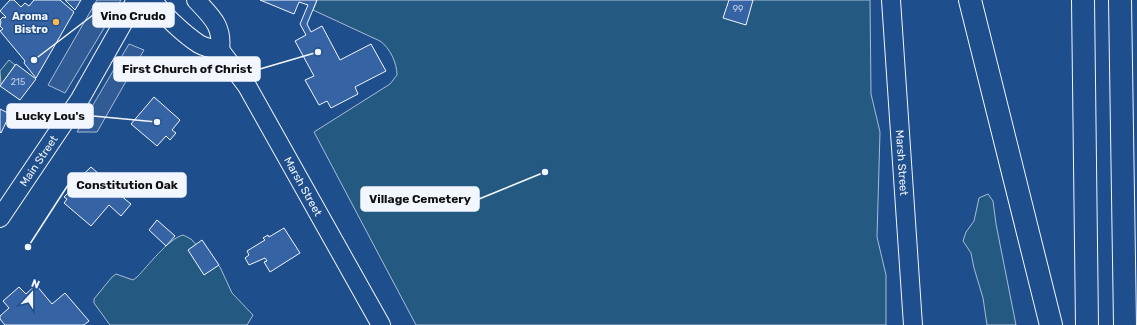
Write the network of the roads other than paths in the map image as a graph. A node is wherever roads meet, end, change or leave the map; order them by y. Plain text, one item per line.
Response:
1 (136, 0) edge
2 (153, 0) edge
3 (196, 0) edge
4 (891, 0) edge
5 (970, 0) edge
6 (1083, 0) edge
7 (1120, 0) edge
8 (1121, 45) junction
9 (220, 50) junction
10 (1137, 97) edge
11 (0, 218) edge
12 (381, 325) edge
13 (913, 325) edge
14 (1051, 325) edge
15 (1087, 325) edge
16 (1125, 325) edge

1 - 11 street, Main Street
2 - 9 street
3 - 9 street
4 - 13 street, Marsh Street
5 - 14 highway
6 - 15 highway
7 - 8 highway
8 - 10 highway
8 - 16 highway
9 - 12 street, Marsh Street

